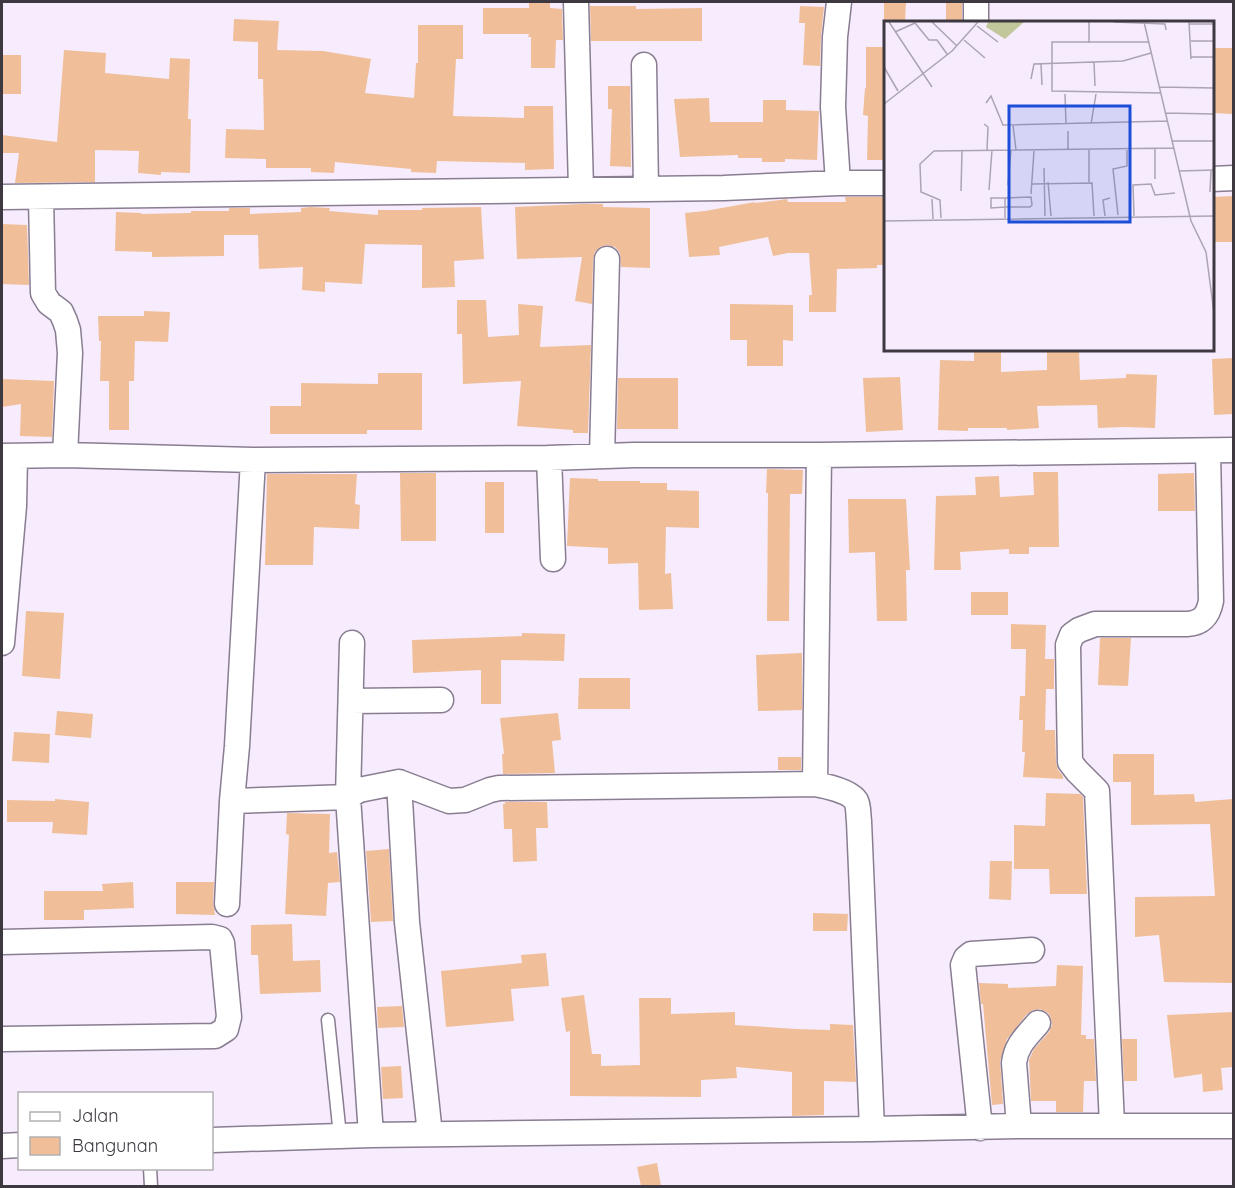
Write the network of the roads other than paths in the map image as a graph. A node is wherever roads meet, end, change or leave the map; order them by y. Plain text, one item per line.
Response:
1 (576, 2) edge
2 (838, 2) edge
3 (975, 2) edge
4 (976, 21) edge
5 (644, 65) dead end
6 (1233, 178) edge
7 (1214, 179) edge
8 (838, 183) junction
9 (884, 183) edge
10 (580, 189) junction
11 (646, 189) junction
12 (2, 197) edge
13 (41, 197) junction
14 (607, 259) dead end
15 (1233, 450) edge
16 (1208, 451) junction
17 (66, 455) junction
18 (819, 455) junction
19 (8, 456) edge
20 (602, 456) junction
21 (549, 458) junction
22 (253, 460) junction
23 (553, 559) dead end
24 (2, 643) edge
25 (352, 643) dead end
26 (441, 700) dead end
27 (351, 701) junction
28 (399, 782) junction
29 (815, 784) junction
30 (348, 797) junction
31 (232, 801) junction
32 (227, 904) dead end
33 (2, 942) edge
34 (1032, 950) dead end
35 (328, 1020) dead end
36 (1038, 1023) dead end
37 (2, 1039) edge
38 (1112, 1125) junction
39 (1019, 1126) junction
40 (1233, 1126) edge
41 (980, 1128) junction
42 (872, 1130) junction
43 (430, 1134) junction
44 (371, 1135) junction
45 (340, 1136) junction
46 (213, 1140) edge
47 (18, 1145) edge
48 (2, 1146) edge
49 (150, 1170) edge
50 (151, 1186) edge

1 - 10 street
2 - 8 street
3 - 4 street
5 - 11 street
6 - 7 street
8 - 9 street
8 - 11 street
10 - 11 street
10 - 13 street
12 - 13 street
13 - 17 street
14 - 20 street
15 - 16 street
16 - 18 street
16 - 38 street
17 - 19 street
17 - 22 street
18 - 20 street
18 - 29 street
19 - 24 street
20 - 21 street
21 - 22 street
21 - 23 street
22 - 31 street
25 - 27 street
26 - 27 street
27 - 30 street
28 - 29 street
28 - 30 street
28 - 43 street
29 - 42 street
30 - 31 street
30 - 44 street
31 - 32 street
33 - 37 street
34 - 41 street
35 - 45 lane
36 - 39 street
38 - 39 street
38 - 40 street
39 - 41 street
41 - 42 street
42 - 43 street
43 - 44 street
44 - 45 street
45 - 46 street
47 - 48 street
49 - 50 lane

